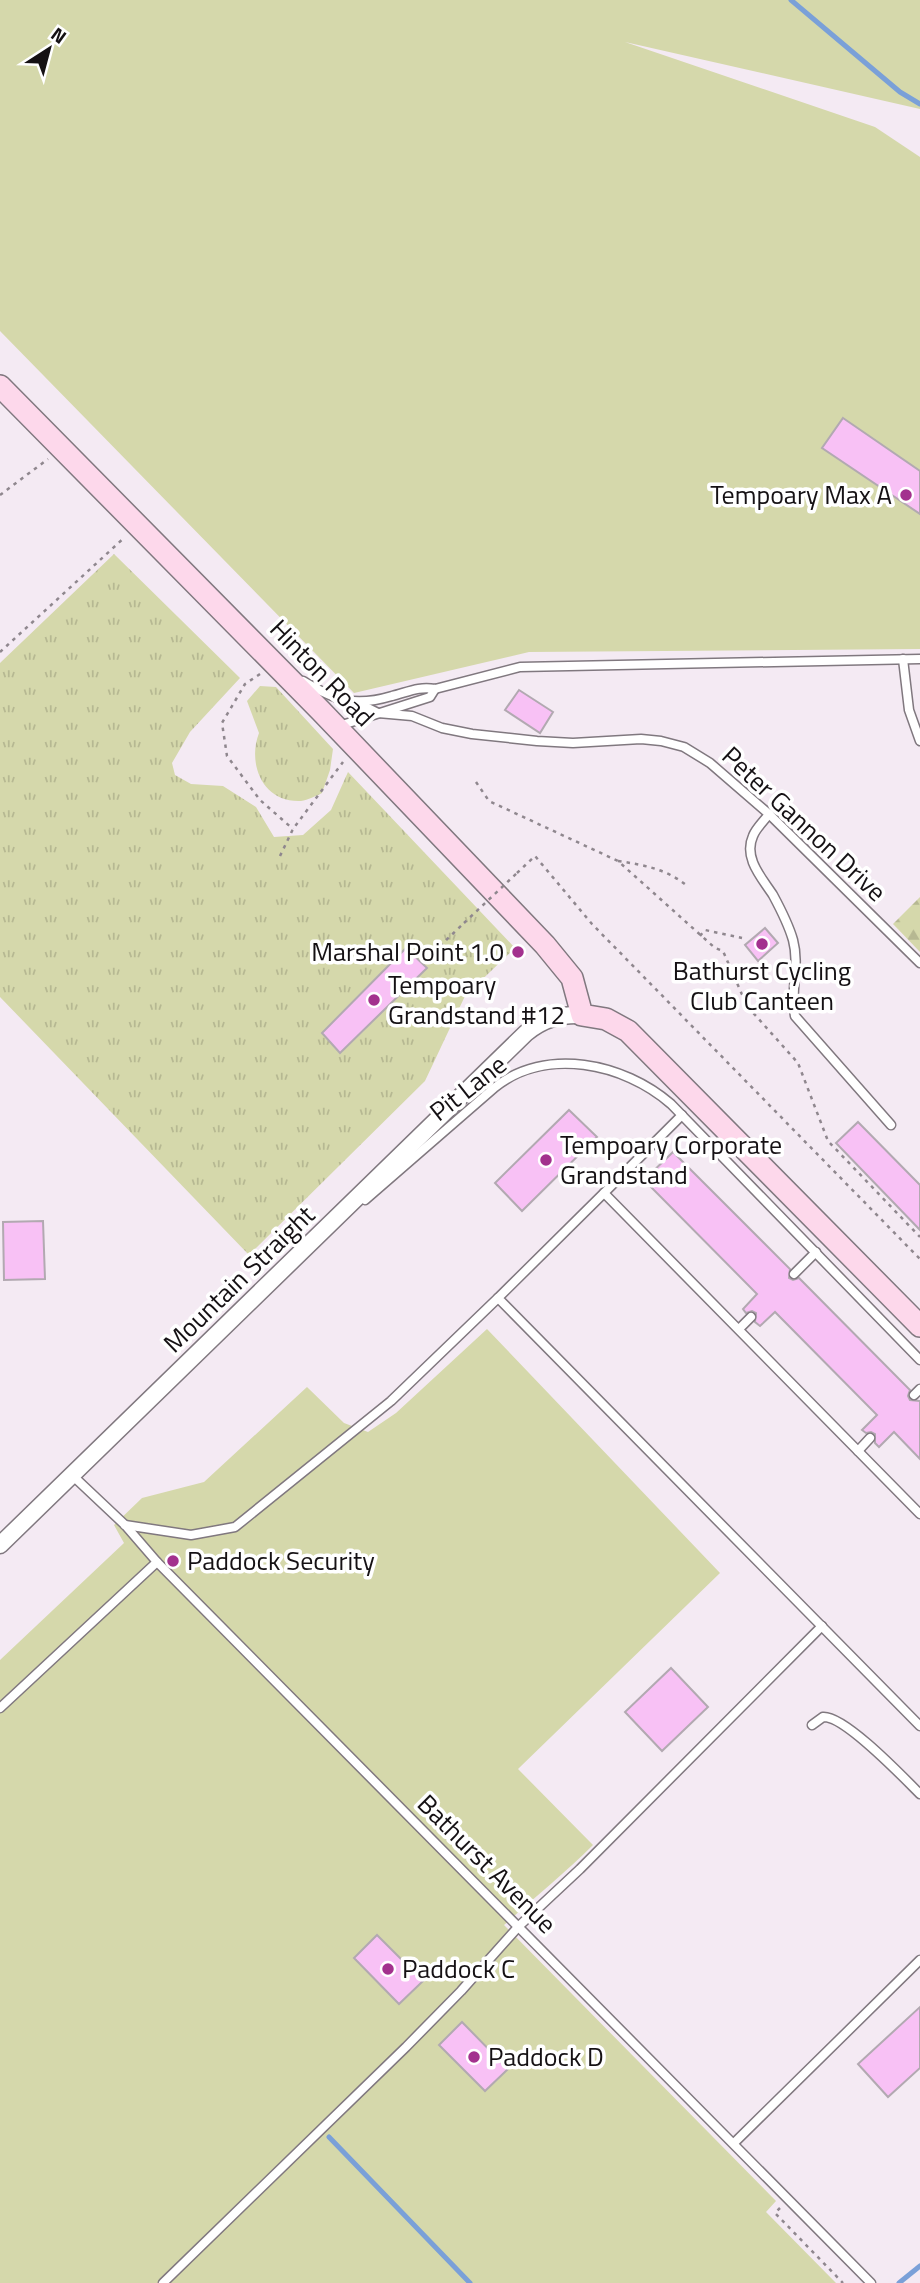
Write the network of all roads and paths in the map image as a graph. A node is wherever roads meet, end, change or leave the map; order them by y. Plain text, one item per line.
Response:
1 (0, 386) edge
2 (62, 449) junction
3 (0, 495) edge
4 (138, 526) junction
5 (0, 652) edge
6 (904, 659) junction
7 (920, 659) edge
8 (274, 664) junction
9 (435, 689) junction
10 (358, 703) junction
11 (379, 713) junction
12 (336, 727) junction
13 (920, 741) edge
14 (353, 744) junction
15 (476, 782) dead end
16 (769, 814) junction
17 (293, 829) junction
18 (280, 856) dead end
19 (618, 862) junction
20 (686, 885) dead end
21 (700, 936) junction
22 (742, 938) dead end
23 (440, 946) dead end
24 (920, 963) edge
25 (582, 1015) junction
26 (682, 1115) junction
27 (891, 1125) dead end
28 (604, 1194) junction
29 (920, 1237) edge
30 (816, 1252) junction
31 (302, 1253) junction
32 (920, 1259) edge
33 (794, 1274) dead end
34 (498, 1298) junction
35 (751, 1317) dead end
36 (920, 1326) edge
37 (739, 1329) junction
38 (920, 1360) edge
39 (870, 1438) dead end
40 (858, 1451) junction
41 (72, 1475) junction
42 (920, 1514) edge
43 (125, 1525) junction
44 (0, 1545) edge
45 (158, 1562) junction
46 (822, 1626) junction
47 (0, 1708) edge
48 (812, 1725) dead end
49 (920, 1726) edge
50 (920, 1794) edge
51 (519, 1926) junction
52 (920, 1960) edge
53 (734, 2143) junction
54 (789, 2201) junction
55 (163, 2283) edge
56 (843, 2283) edge
57 (871, 2283) edge

1 - 2 street, Hinton Road
2 - 3 path
2 - 4 street, Hinton Road
4 - 5 path
4 - 8 street, Hinton Road
6 - 7 lane
6 - 9 lane
6 - 13 lane
8 - 10 lane, Peter Gannon Drive
8 - 12 street, Hinton Road
8 - 17 path
9 - 10 lane
9 - 11 lane
10 - 11 lane, Peter Gannon Drive
11 - 12 lane
11 - 16 lane, Peter Gannon Drive
12 - 14 street, Hinton Road
14 - 17 path
14 - 25 street, Hinton Road
15 - 19 path
16 - 24 lane, Peter Gannon Drive
16 - 27 lane
17 - 18 path
19 - 20 path
19 - 21 path
21 - 22 path
21 - 29 path
23 - 32 path, bridge
25 - 31 street, Mountain Straight
25 - 36 street
26 - 28 lane
26 - 30 lane, Pit Lane
26 - 31 lane, Pit Lane
28 - 34 lane
28 - 37 lane
30 - 33 lane
30 - 38 lane, Pit Lane
31 - 41 street, Mountain Straight
34 - 43 lane
34 - 46 lane
35 - 37 lane
37 - 40 lane
39 - 40 lane
40 - 42 lane
41 - 43 lane, Bathurst Avenue
41 - 44 street, Mountain Straight
43 - 45 lane, Bathurst Avenue
45 - 47 lane
45 - 51 lane, Bathurst Avenue
46 - 49 lane
46 - 51 lane
48 - 50 lane
51 - 53 lane, Bathurst Avenue
51 - 55 lane
52 - 53 lane
53 - 54 lane, Bathurst Avenue
54 - 56 path
54 - 57 lane, Bathurst Avenue

